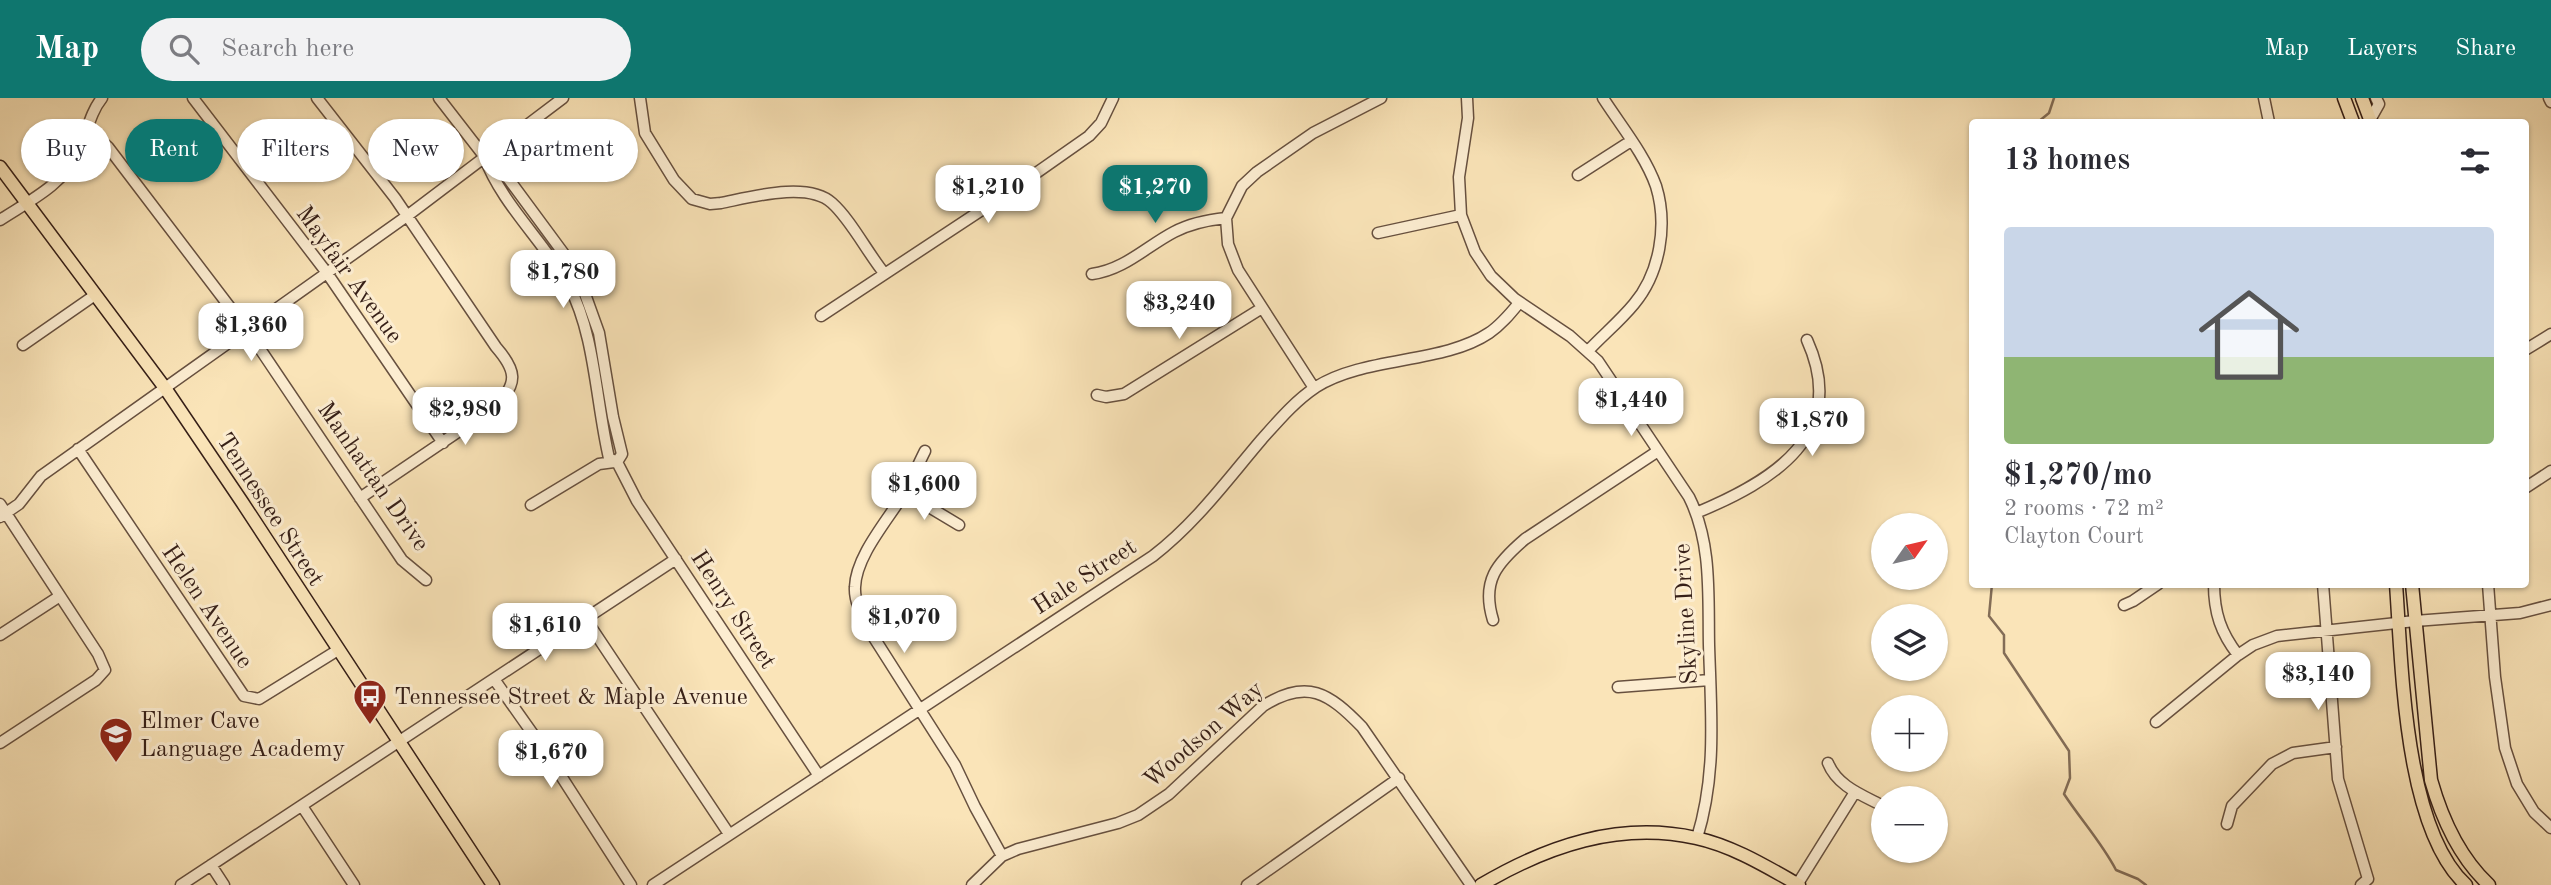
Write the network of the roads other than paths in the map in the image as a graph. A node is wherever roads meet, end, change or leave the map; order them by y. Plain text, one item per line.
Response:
1 (102, 98) edge
2 (193, 98) edge
3 (317, 98) edge
4 (439, 98) edge
5 (563, 98) edge
6 (640, 98) edge
7 (1113, 98) edge
8 (1381, 98) edge
9 (1467, 98) edge
10 (1603, 98) edge
11 (2264, 98) edge
12 (2344, 98) edge
13 (2362, 98) edge
14 (2376, 98) edge
15 (90, 119) edge
16 (534, 119) edge
17 (2268, 119) edge
18 (2352, 119) edge
19 (2369, 119) edge
20 (2371, 119) edge
21 (1631, 141) junction
22 (478, 148) edge
23 (111, 151) edge
24 (478, 161) edge
25 (0, 167) edge
26 (1578, 175) dead end
27 (57, 182) edge
28 (494, 182) edge
29 (25, 203) junction
30 (1461, 215) junction
31 (407, 216) junction
32 (1226, 218) junction
33 (0, 220) edge
34 (1378, 233) dead end
35 (327, 273) junction
36 (884, 273) junction
37 (1093, 274) dead end
38 (95, 295) junction
39 (1519, 303) junction
40 (1262, 308) junction
41 (821, 316) dead end
42 (248, 331) junction
43 (2551, 334) edge
44 (1807, 340) dead end
45 (23, 345) dead end
46 (2529, 348) edge
47 (1588, 351) junction
48 (165, 388) junction
49 (1314, 388) junction
50 (1097, 395) dead end
51 (443, 443) junction
52 (78, 449) junction
53 (926, 451) dead end
54 (1658, 451) junction
55 (617, 462) junction
56 (2551, 471) edge
57 (2529, 485) edge
58 (904, 492) junction
59 (360, 498) junction
60 (531, 505) dead end
61 (2, 511) edge
62 (1696, 513) junction
63 (959, 525) dead end
64 (676, 559) junction
65 (426, 580) dead end
66 (2152, 588) edge
67 (2214, 588) edge
68 (2323, 588) edge
69 (2396, 588) edge
70 (2412, 588) edge
71 (2488, 588) edge
72 (60, 596) junction
73 (2124, 605) dead end
74 (2551, 605) edge
75 (2491, 615) junction
76 (585, 618) junction
77 (1493, 620) dead end
78 (2415, 621) junction
79 (2400, 623) junction
80 (2328, 630) junction
81 (0, 635) edge
82 (338, 650) junction
83 (2238, 655) junction
84 (494, 679) junction
85 (1710, 680) junction
86 (1618, 687) dead end
87 (920, 709) junction
88 (2156, 722) dead end
89 (0, 743) edge
90 (398, 743) junction
91 (2336, 747) junction
92 (1828, 763) dead end
93 (819, 776) junction
94 (1399, 778) junction
95 (1855, 792) junction
96 (1871, 800) edge
97 (302, 806) junction
98 (2227, 824) dead end
99 (2551, 828) edge
100 (729, 834) junction
101 (1697, 838) junction
102 (1002, 856) junction
103 (211, 865) junction
104 (2485, 883) edge
105 (181, 885) edge
106 (224, 885) edge
107 (354, 885) edge
108 (492, 885) edge
109 (631, 885) edge
110 (653, 885) edge
111 (972, 885) edge
112 (1247, 885) edge
113 (1471, 885) edge
114 (1480, 885) edge
115 (1798, 885) edge
116 (2361, 885) edge
117 (2468, 885) edge

1 - 15 street
2 - 35 street, Mayfair Avenue
3 - 31 street
4 - 22 street, Henry Street
5 - 16 street
6 - 36 street
7 - 36 street
8 - 32 street
9 - 30 street, Skyline Drive
10 - 21 street
11 - 17 street
12 - 18 main road
13 - 19 main road
14 - 20 street
21 - 26 street
21 - 47 street
23 - 42 street, Manhattan Drive
24 - 31 street
25 - 29 main road, Tennessee Street
27 - 29 street
28 - 55 street, Henry Street
29 - 33 street
29 - 38 main road, Tennessee Street
30 - 34 street
30 - 39 street, Skyline Drive
31 - 35 street
31 - 51 street
32 - 37 street
32 - 40 street
35 - 42 street
35 - 51 street, Mayfair Avenue
36 - 41 street
38 - 45 street
38 - 48 main road, Tennessee Street
39 - 47 street, Skyline Drive
39 - 49 street, Hale Street
40 - 49 street
40 - 50 street
42 - 48 street
42 - 59 street, Manhattan Drive
43 - 46 street
44 - 62 street
47 - 54 street, Skyline Drive
48 - 52 street
48 - 82 main road, Tennessee Street
49 - 87 street, Hale Street
51 - 59 street
52 - 61 street
52 - 82 street, Helen Avenue
53 - 58 street
54 - 62 street, Skyline Drive
54 - 77 street
55 - 60 street
55 - 64 street, Henry Street
56 - 57 street
58 - 63 street
58 - 87 street
59 - 65 street, Manhattan Drive
61 - 72 street
62 - 85 street, Skyline Drive
64 - 76 street
64 - 93 street, Henry Street
66 - 73 street
67 - 83 street
68 - 80 street
69 - 79 main road
70 - 78 main road
71 - 75 street
72 - 81 street
72 - 89 street
74 - 75 street
75 - 78 street
75 - 99 street
76 - 84 street
76 - 100 street
78 - 79 street
78 - 104 main road
79 - 80 street
79 - 117 main road
80 - 83 street
80 - 91 street
82 - 90 main road, Tennessee Street
83 - 88 street
84 - 90 street
84 - 109 street
85 - 86 street
85 - 101 street, Skyline Drive
87 - 93 street, Hale Street
87 - 102 street
90 - 97 street
90 - 108 main road, Tennessee Street
91 - 98 street
91 - 116 street
92 - 95 street
93 - 100 street, Hale Street
94 - 102 street, Woodson Way
94 - 112 street
94 - 113 street, Woodson Way
95 - 96 street
95 - 115 street
97 - 103 street
97 - 107 street
100 - 110 street, Hale Street
101 - 114 main road
101 - 115 main road
102 - 111 street, Woodson Way
103 - 105 street
103 - 106 street
104 - 117 main road

